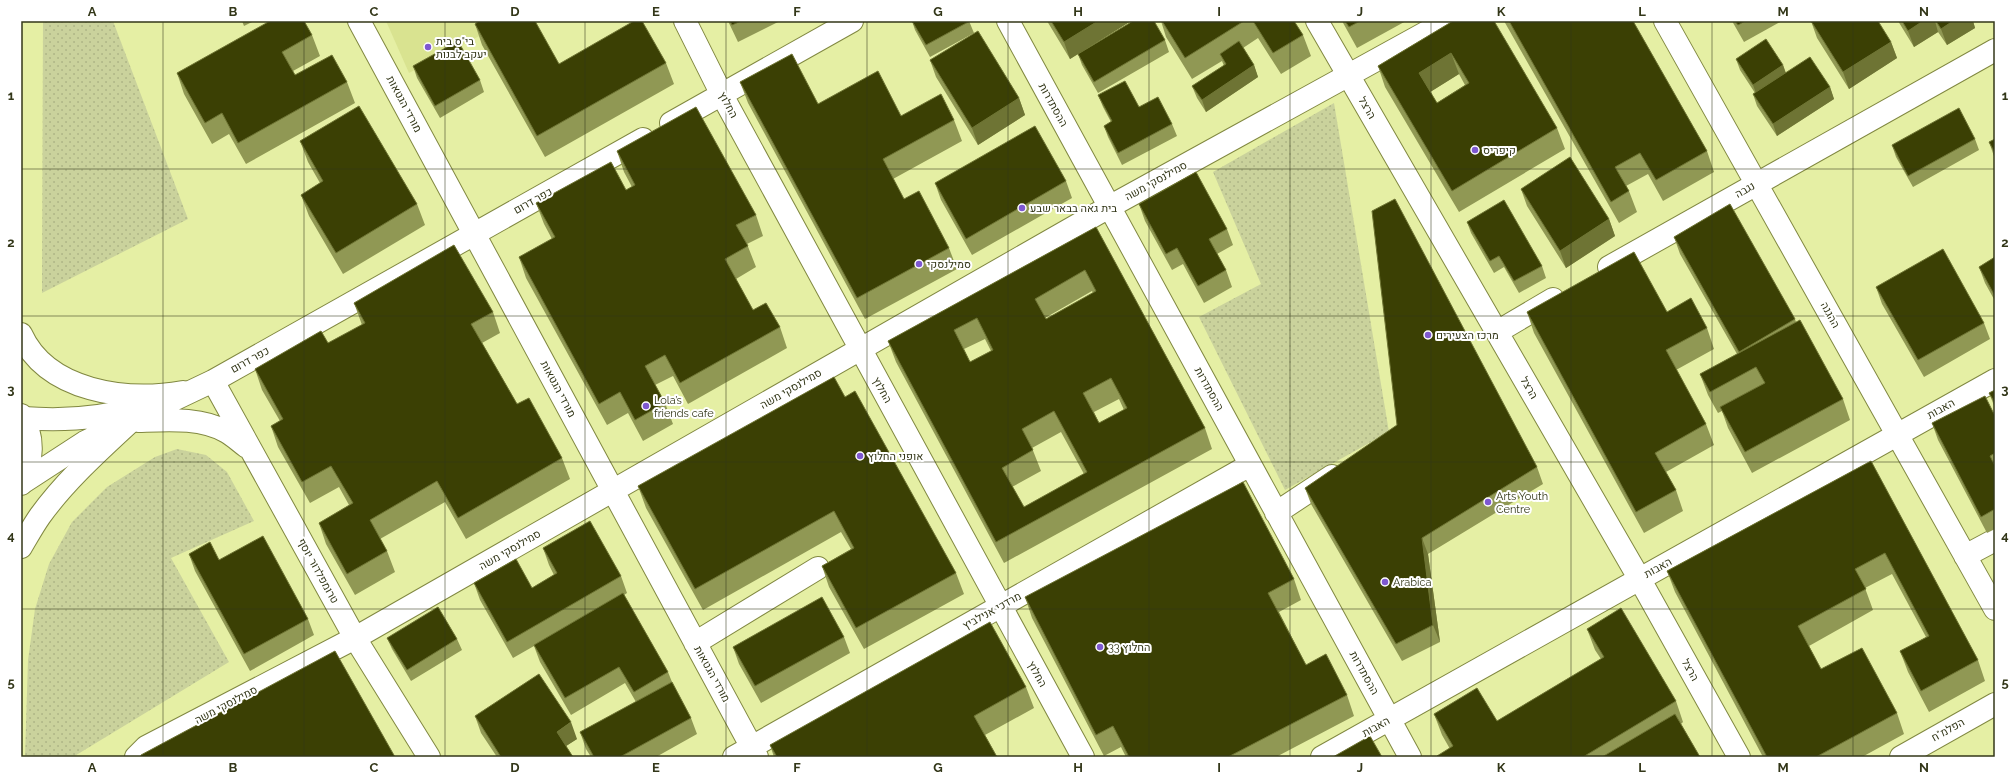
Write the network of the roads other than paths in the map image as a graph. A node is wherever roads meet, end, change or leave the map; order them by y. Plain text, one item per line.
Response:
1 (359, 21) edge
2 (685, 21) edge
3 (852, 21) edge
4 (1008, 21) edge
5 (1317, 21) edge
6 (1447, 21) edge
7 (1664, 21) edge
8 (1995, 50) edge
9 (1348, 75) junction
10 (722, 94) junction
11 (1756, 184) junction
12 (1109, 207) junction
13 (474, 234) junction
14 (1592, 277) edge
15 (1572, 289) edge
16 (1496, 332) junction
17 (21, 334) edge
18 (860, 349) junction
19 (1995, 380) edge
20 (213, 381) junction
21 (183, 392) junction
22 (22, 417) edge
23 (131, 421) junction
24 (1897, 434) junction
25 (251, 450) junction
26 (1250, 465) junction
27 (1346, 468) edge
28 (21, 484) edge
29 (613, 491) junction
30 (1276, 513) junction
31 (1995, 540) edge
32 (21, 547) edge
33 (1965, 556) junction
34 (818, 568) dead end
35 (1639, 578) junction
36 (1000, 606) junction
37 (1995, 609) edge
38 (355, 638) junction
39 (695, 643) junction
40 (1995, 704) edge
41 (1389, 719) junction
42 (747, 754) edge
43 (136, 757) edge
44 (429, 757) edge
45 (1083, 757) edge
46 (1322, 757) edge
47 (1410, 757) edge
48 (1739, 757) edge
49 (1900, 757) edge

1 - 13 street, מורדי הגטאות
2 - 10 street, החלוץ
3 - 10 street, כפר דרום
4 - 12 street, ההסתדרות
5 - 9 street, הרצל
6 - 9 street, סמילנסקי משה
7 - 11 street, ההגנה
8 - 11 street, נגבה
9 - 12 street, סמילנסקי משה
9 - 16 street, הרצל
10 - 13 street, כפר דרום
10 - 18 street, החלוץ
11 - 14 street, נגבה
11 - 24 street, ההגנה
12 - 18 street, סמילנסקי משה
12 - 26 street, ההסתדרות
13 - 20 street, כפר דרום
13 - 29 street, מורדי הגטאות
15 - 16 street
16 - 35 street, הרצל
17 - 21 street
18 - 29 street, סמילנסקי משה
18 - 36 street, החלוץ
19 - 24 street, האבות
20 - 21 street, כפר דרום
20 - 23 street, כפר דרום
20 - 25 street, טרומפלדור יוסף
21 - 22 street, כפר דרום
22 - 28 street
23 - 25 street
23 - 28 street, כפר דרום
23 - 32 street
24 - 33 street, ההגנה
24 - 35 street, האבות
25 - 38 street, טרומפלדור יוסף
26 - 30 street, ההסתדרות
26 - 36 street, מרדכי אנילביץ
27 - 30 street
29 - 38 street, סמילנסקי משה
29 - 39 street, מורדי הגטאות
30 - 41 street, ההסתדרות
31 - 33 street
33 - 37 street, ההגנה
34 - 39 street
35 - 41 street, האבות
35 - 48 street, הרצל
36 - 42 street, מרדכי אנילביץ
36 - 45 street, החלוץ
38 - 43 street, סמילנסקי משה
38 - 44 street, טרומפלדור יוסף
39 - 42 street, מורדי הגטאות
40 - 49 street, הפלמ"ח
41 - 46 street, האבות
41 - 47 street, ההסתדרות

